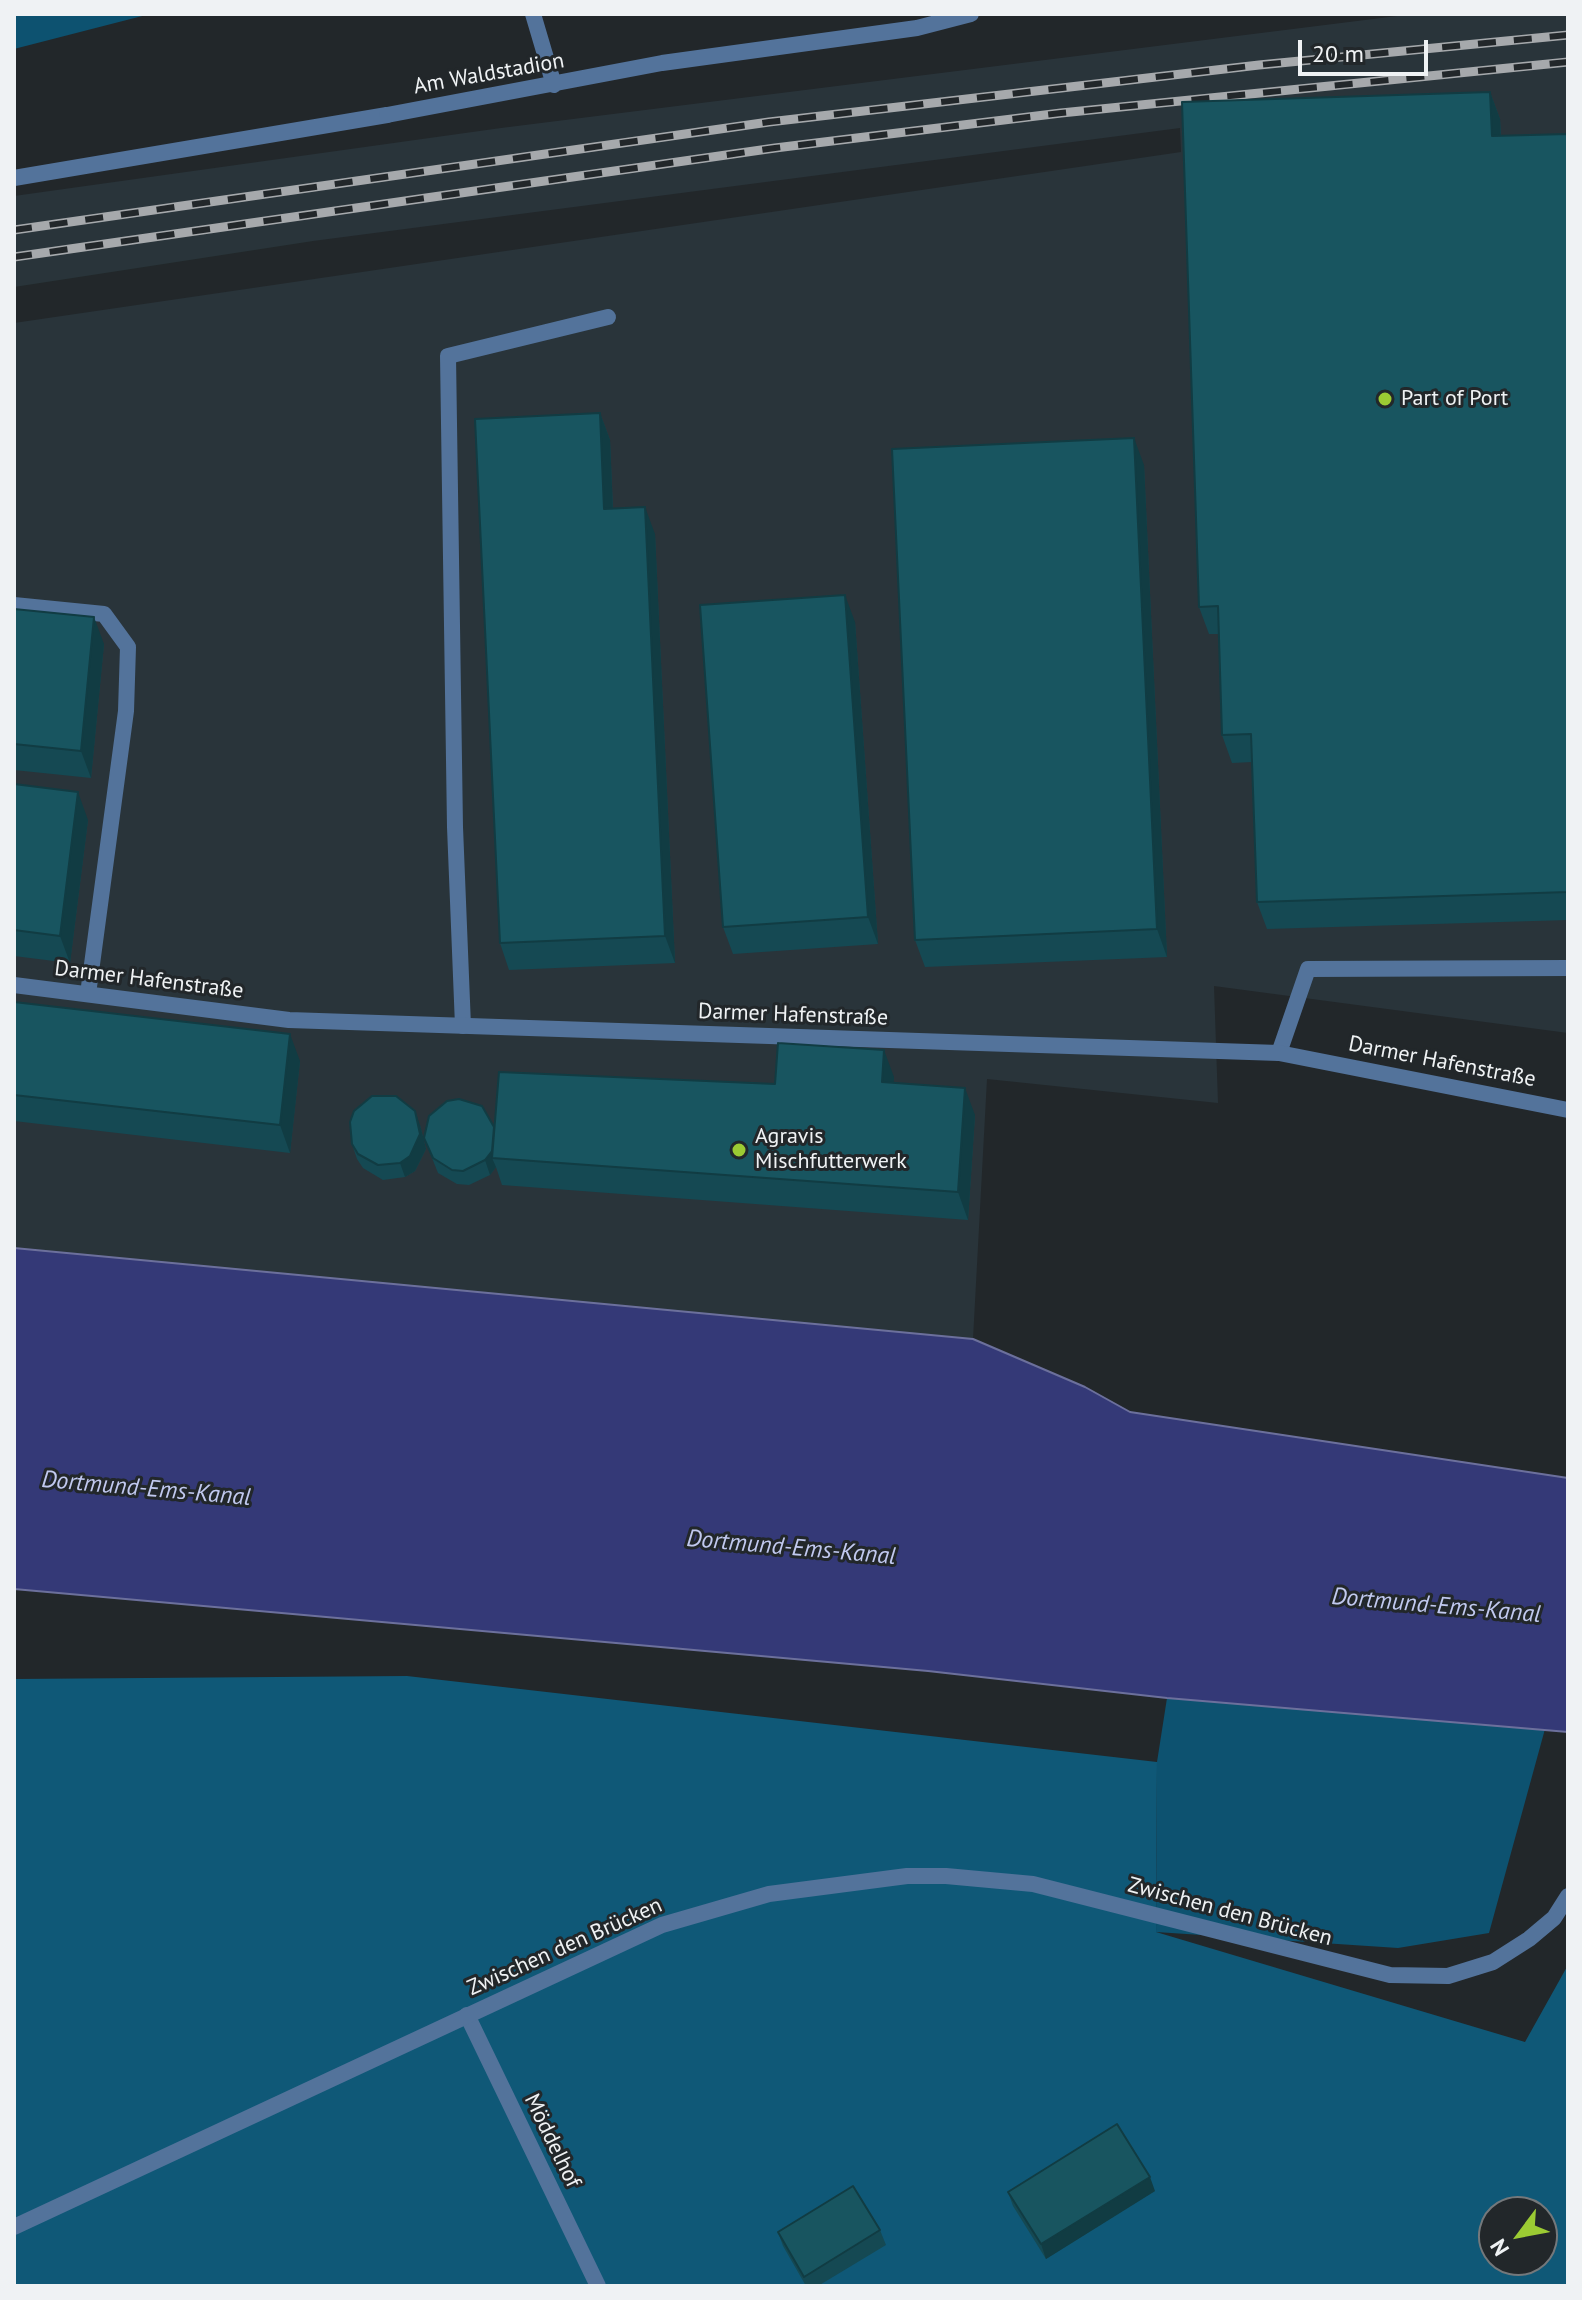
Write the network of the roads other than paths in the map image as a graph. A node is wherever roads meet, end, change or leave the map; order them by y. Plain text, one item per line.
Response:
1 (533, 14) edge
2 (971, 14) edge
3 (554, 85) junction
4 (14, 178) edge
5 (608, 317) dead end
6 (14, 605) edge
7 (1568, 968) edge
8 (14, 985) edge
9 (88, 994) junction
10 (463, 1026) junction
11 (1279, 1053) junction
12 (1568, 1110) edge
13 (1568, 1896) edge
14 (467, 2015) junction
15 (14, 2227) edge
16 (598, 2286) edge

1 - 3 street
2 - 3 street, Am Waldstadion
3 - 4 street, Am Waldstadion
5 - 10 street
6 - 9 street
7 - 11 street
8 - 9 street, Darmer Hafenstraße
9 - 10 street, Darmer Hafenstraße
10 - 11 street, Darmer Hafenstraße
11 - 12 street, Darmer Hafenstraße
13 - 14 street, Zwischen den Brücken
14 - 15 street, Zwischen den Brücken
14 - 16 street, Möddelhof

